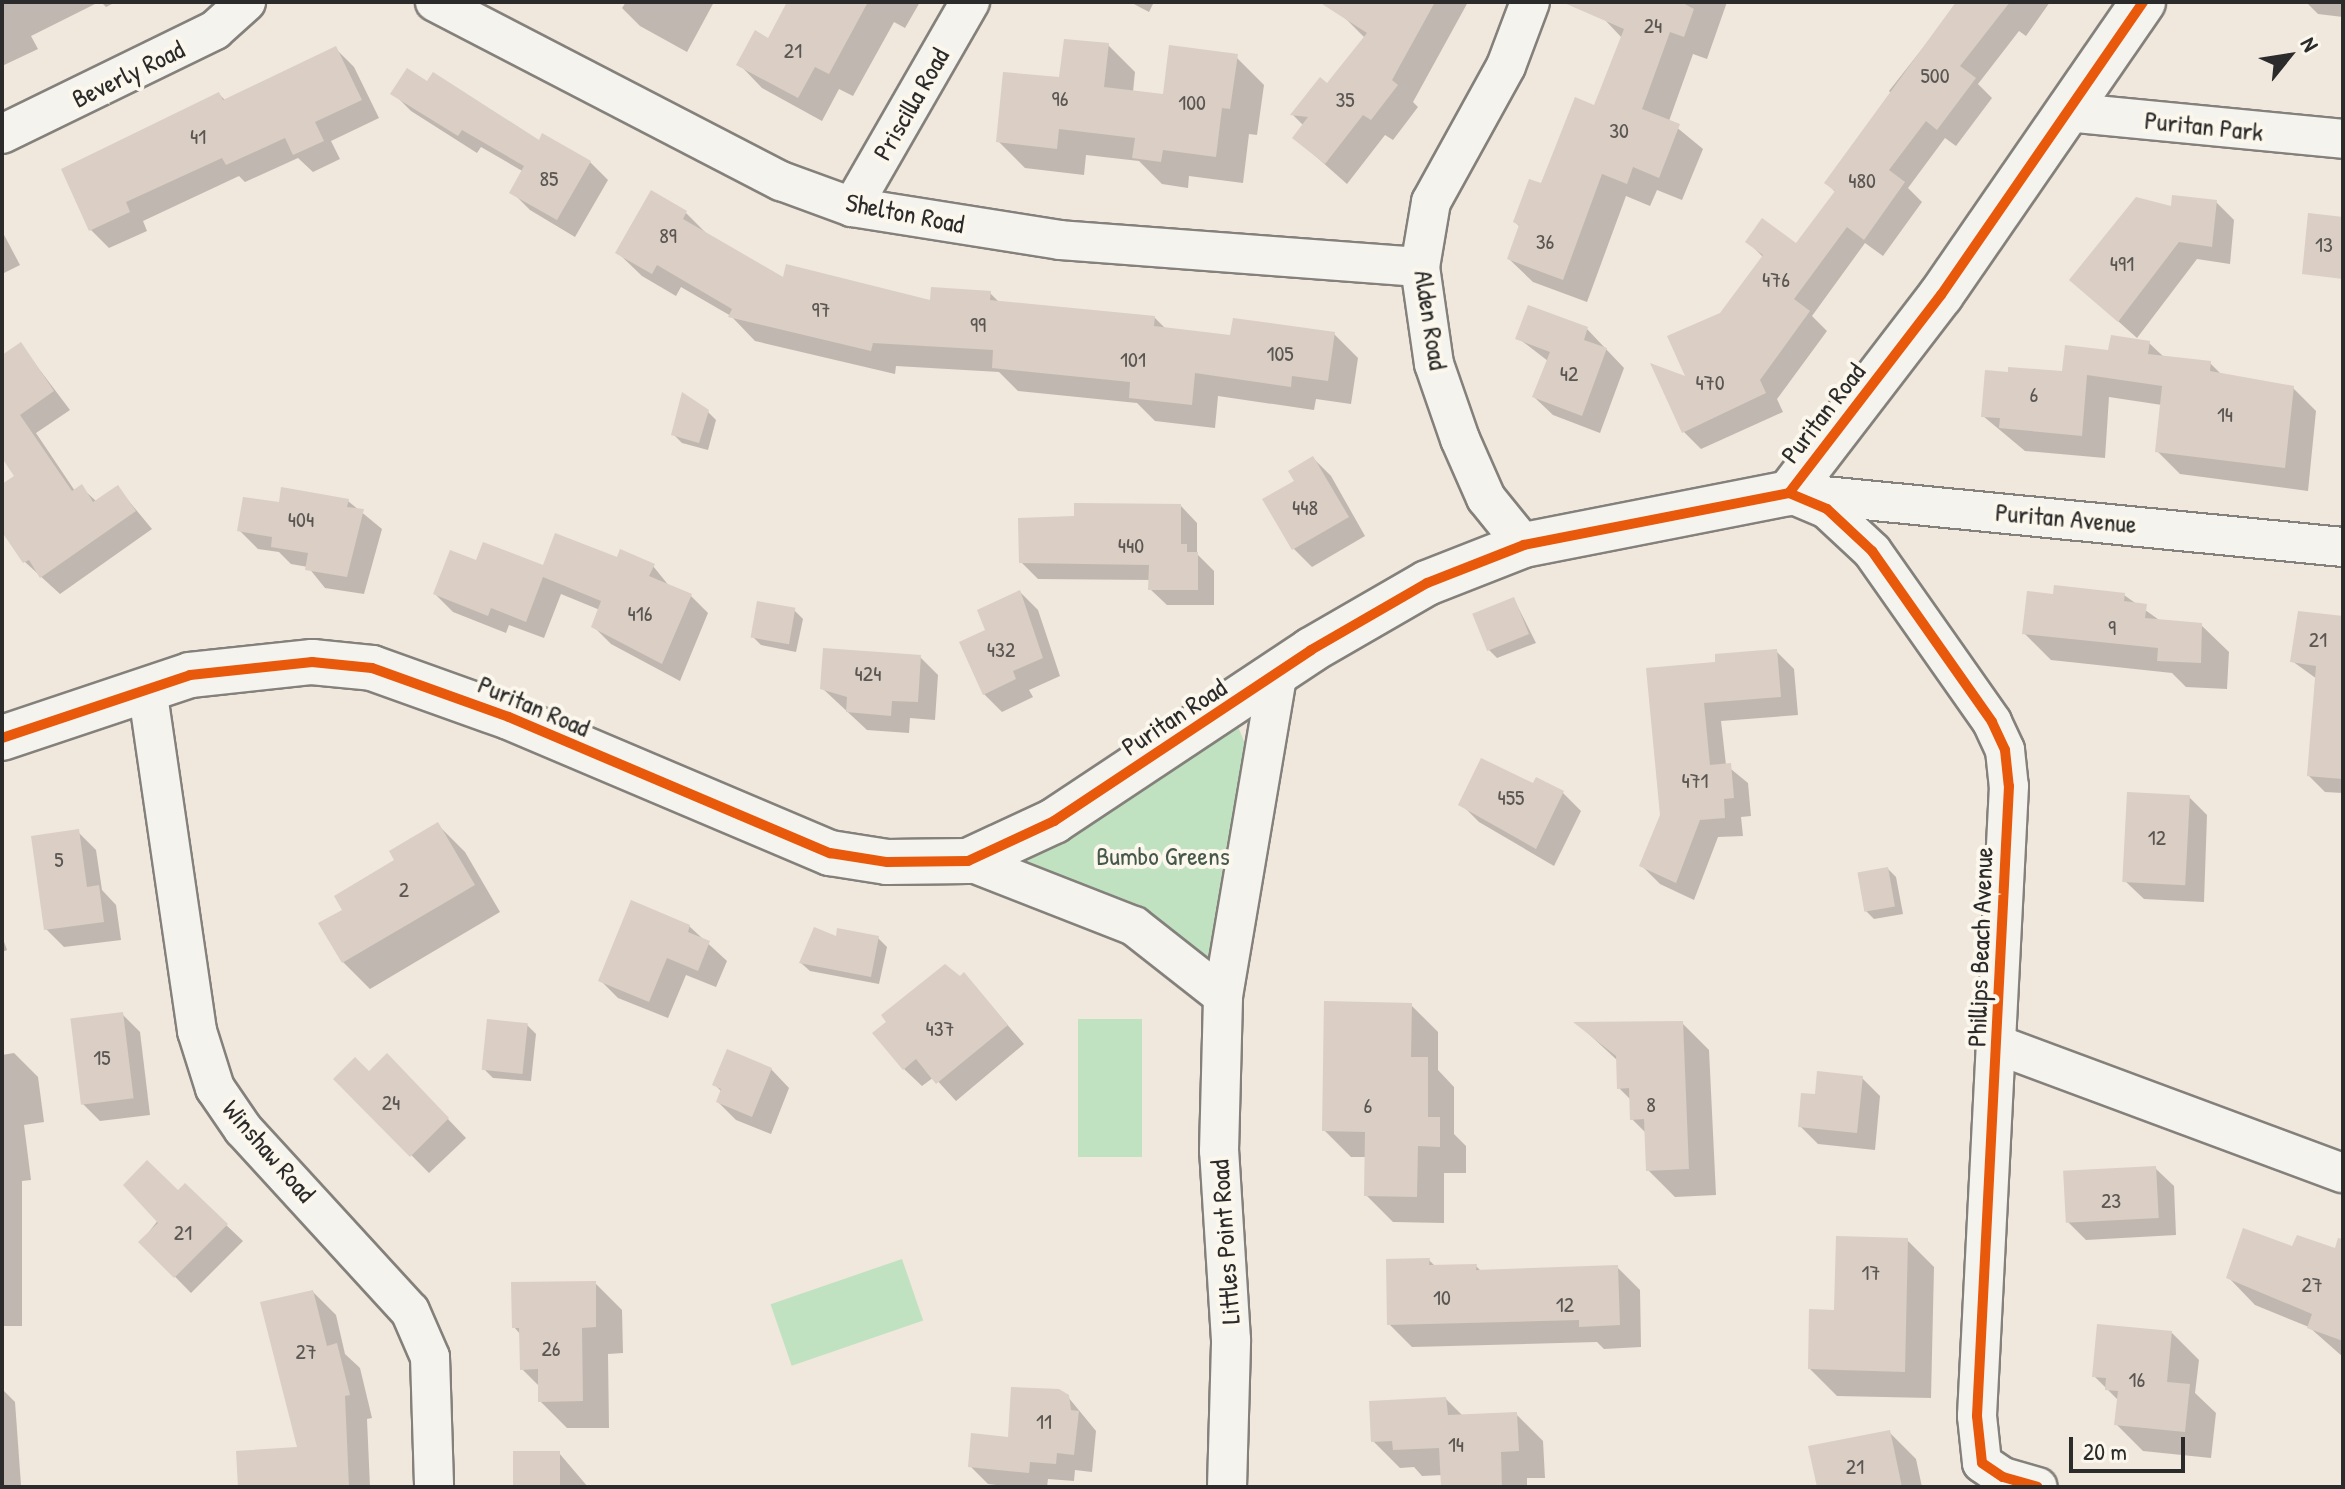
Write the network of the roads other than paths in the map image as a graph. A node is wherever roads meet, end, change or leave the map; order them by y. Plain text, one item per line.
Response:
1 (246, 2) edge
2 (435, 2) edge
3 (970, 2) edge
4 (1530, 2) edge
5 (2143, 2) edge
6 (2065, 112) junction
7 (2, 134) edge
8 (2343, 139) edge
9 (852, 207) junction
10 (1420, 267) junction
11 (1789, 493) junction
12 (1524, 545) junction
13 (2343, 547) edge
14 (1277, 677) junction
15 (147, 688) junction
16 (2, 738) edge
17 (968, 861) junction
18 (1223, 996) junction
19 (1998, 1045) junction
20 (2343, 1173) edge
21 (2021, 1482) edge
22 (434, 1487) edge
23 (1227, 1487) edge

1 - 7 street, Beverly Road
2 - 9 street, Shelton Road
3 - 9 street, Priscilla Road
4 - 10 street, Alden Road
5 - 6 street, Puritan Road
6 - 8 street, Puritan Park
6 - 11 street, Puritan Road
9 - 10 street, Shelton Road
10 - 12 street, Alden Road
11 - 12 street, Puritan Road
11 - 13 street, Puritan Avenue
11 - 19 street, Phillips Beach Avenue
12 - 14 street, Puritan Road
14 - 17 street, Puritan Road
14 - 18 street, Littles Point Road
15 - 16 street, Puritan Road
15 - 17 street, Puritan Road
15 - 22 street, Winshaw Road
17 - 18 street
18 - 23 street, Littles Point Road
19 - 20 street, Phillips Beach Avenue
19 - 21 street, Phillips Beach Avenue

